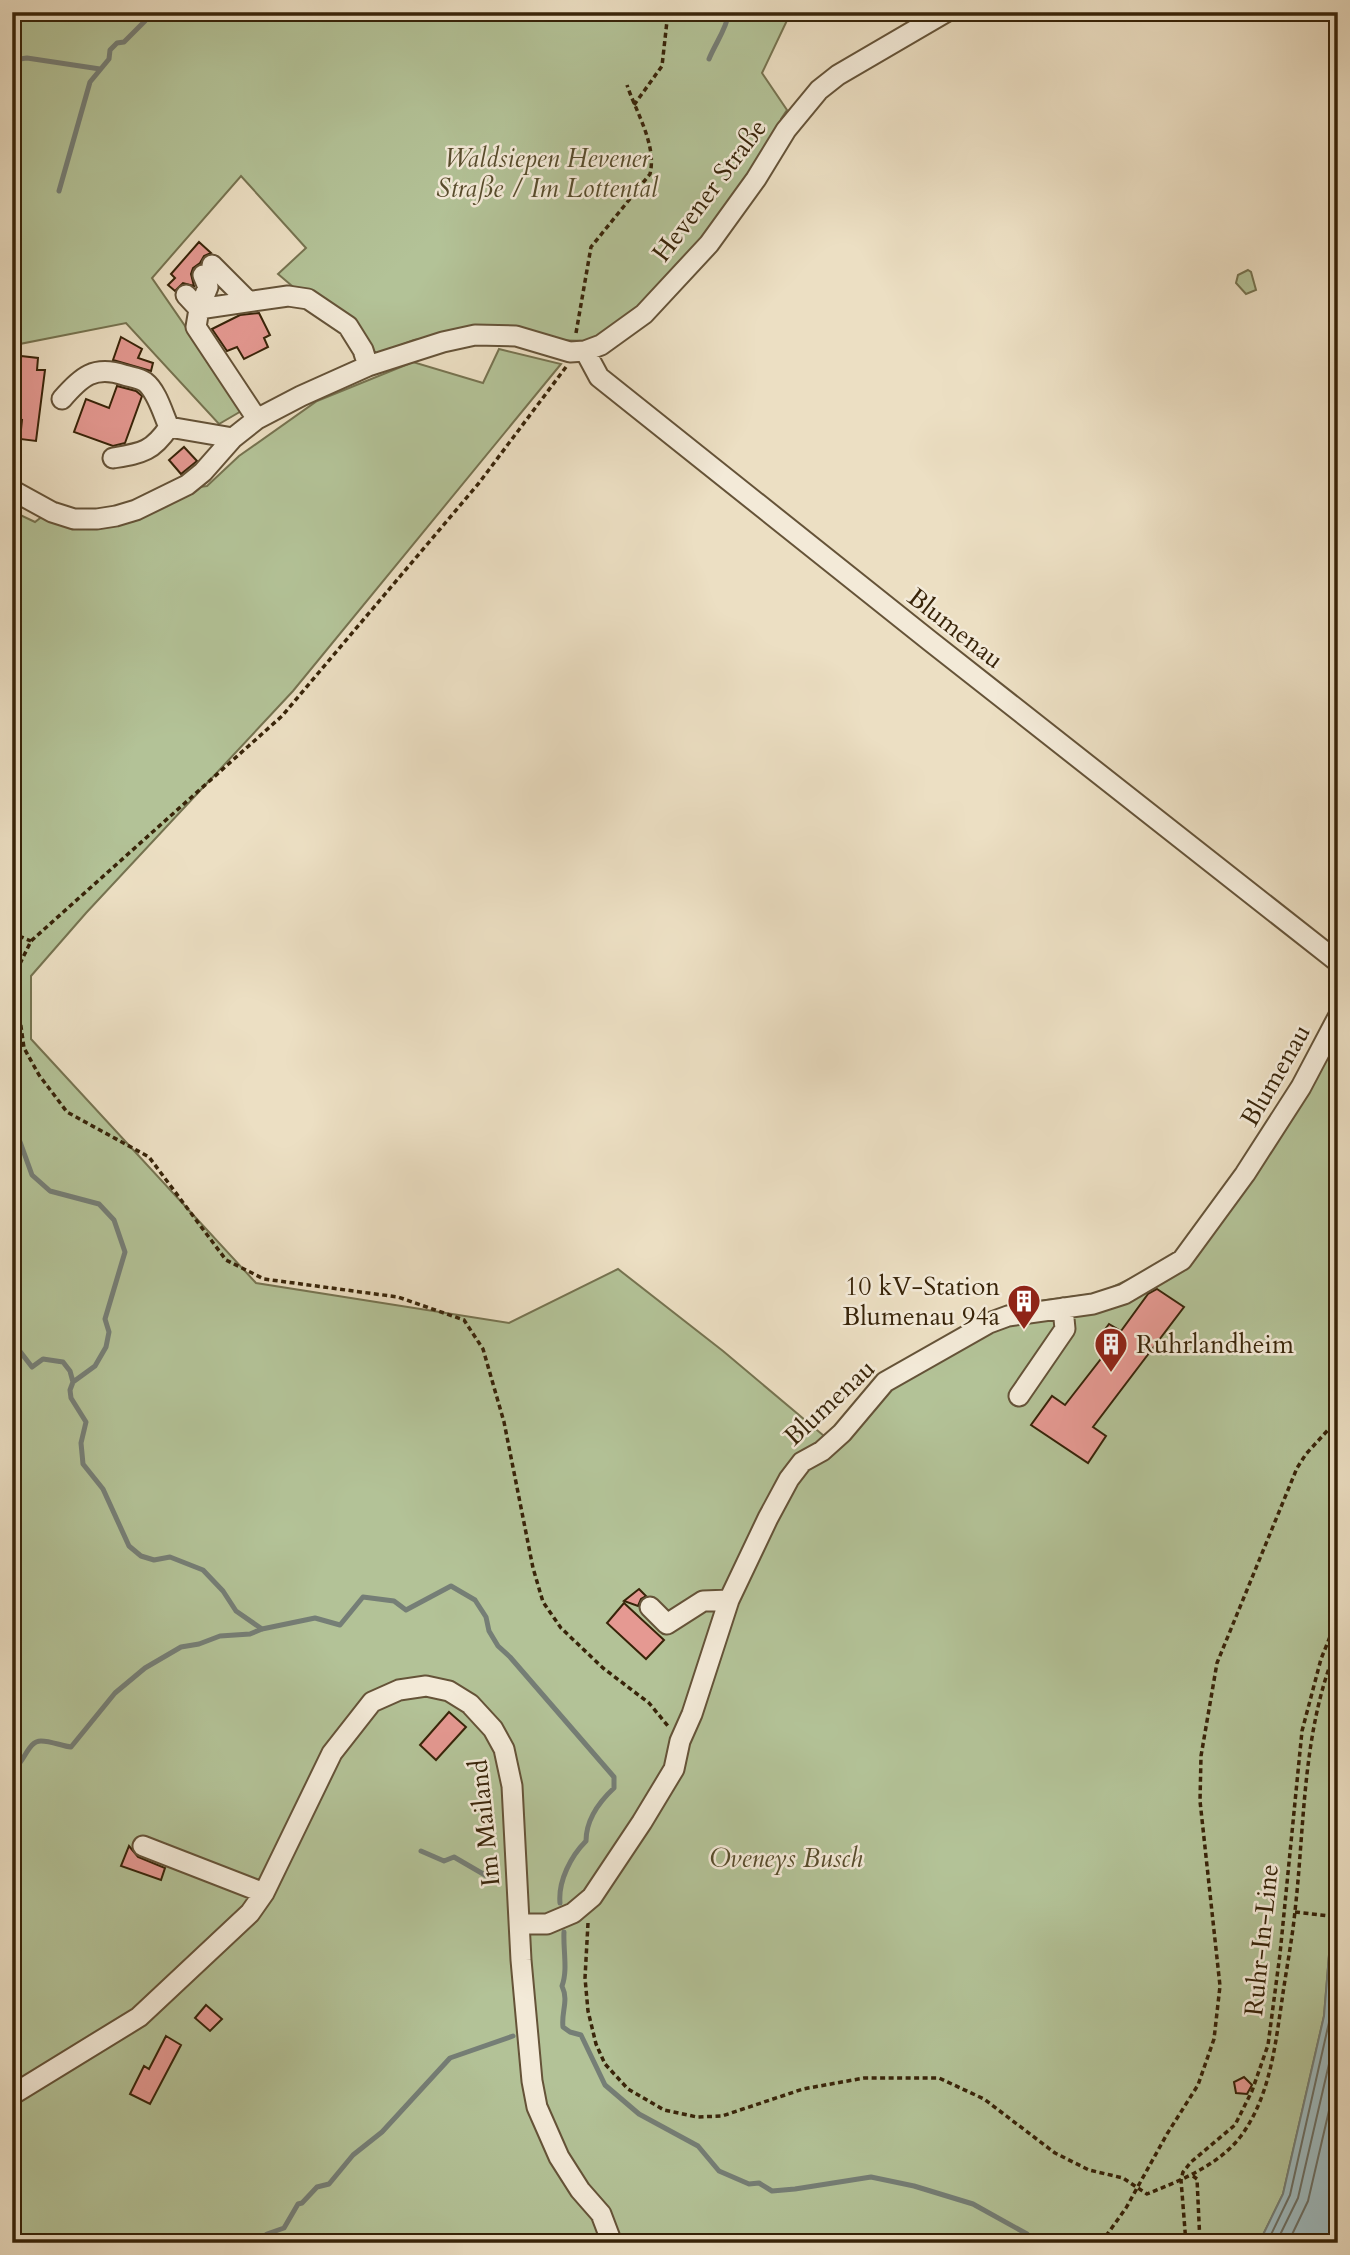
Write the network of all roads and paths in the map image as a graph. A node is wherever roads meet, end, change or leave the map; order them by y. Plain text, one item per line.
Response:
1 (668, 12) edge
2 (946, 12) edge
3 (627, 85) dead end
4 (634, 105) junction
5 (247, 301) junction
6 (192, 302) junction
7 (577, 351) junction
8 (368, 366) junction
9 (62, 399) dead end
10 (257, 419) junction
11 (169, 427) junction
12 (233, 438) junction
13 (113, 458) dead end
14 (12, 490) edge
15 (19, 936) dead end
16 (31, 942) junction
17 (1338, 962) edge
18 (12, 963) edge
19 (19, 965) junction
20 (1338, 1017) edge
21 (1063, 1308) junction
22 (1019, 1396) dead end
23 (1338, 1419) edge
24 (729, 1600) junction
25 (650, 1607) dead end
26 (1338, 1617) edge
27 (1338, 1645) edge
28 (680, 1741) junction
29 (143, 1846) dead end
30 (264, 1894) junction
31 (592, 1897) junction
32 (1295, 1912) junction
33 (1338, 1917) edge
34 (520, 1924) junction
35 (12, 2095) edge
36 (1193, 2176) junction
37 (1181, 2180) junction
38 (1138, 2188) junction
39 (612, 2243) edge
40 (1101, 2243) edge
41 (1186, 2243) edge
42 (1200, 2243) edge

1 - 4 path
2 - 7 street, Hevener Straße
3 - 4 path
4 - 7 path
5 - 6 street
5 - 6 street
5 - 8 street
6 - 10 street
7 - 8 street
7 - 16 path
7 - 17 street, Blumenau
8 - 10 street
9 - 11 street
10 - 12 street
11 - 12 street
11 - 13 street
12 - 14 street
15 - 16 path
16 - 19 path
18 - 19 path
19 - 28 path
20 - 21 street, Blumenau
21 - 22 street
21 - 24 street, Blumenau
23 - 38 path
24 - 25 street
24 - 28 street, Blumenau
26 - 37 path, Ruhr-In-Line
27 - 32 path
28 - 31 street, Blumenau
29 - 30 street
30 - 34 street, Im Mailand
30 - 35 street, Im Mailand
31 - 34 street, Blumenau
31 - 38 path
32 - 33 path
32 - 36 path
34 - 39 street, Im Mailand
36 - 37 path
36 - 42 path
37 - 38 path
37 - 41 path
38 - 40 path

